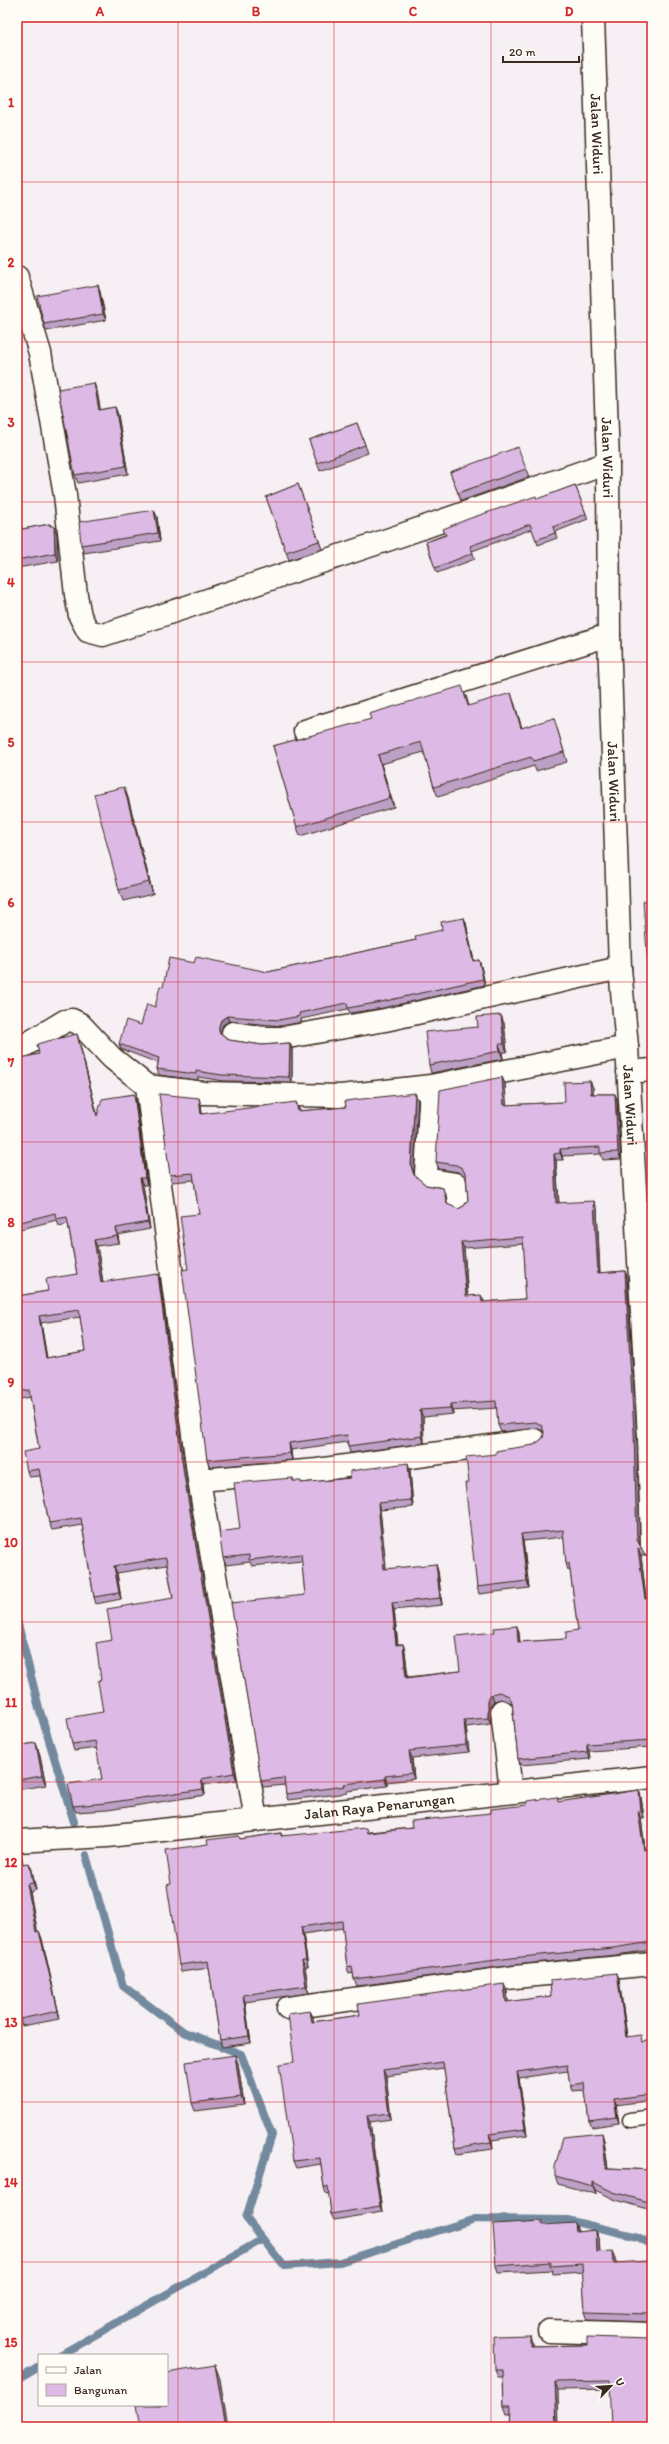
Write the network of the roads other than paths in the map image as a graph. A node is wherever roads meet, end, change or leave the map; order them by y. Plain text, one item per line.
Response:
1 (593, 17) edge
2 (17, 277) edge
3 (608, 463) junction
4 (609, 635) junction
5 (305, 731) dead end
6 (620, 968) junction
7 (232, 1033) dead end
8 (627, 1047) junction
9 (17, 1050) edge
10 (652, 1070) edge
11 (628, 1072) junction
12 (147, 1086) junction
13 (431, 1086) junction
14 (459, 1203) dead end
15 (534, 1440) dead end
16 (199, 1480) junction
17 (652, 1546) edge
18 (502, 1711) dead end
19 (652, 1777) edge
20 (511, 1792) junction
21 (256, 1820) junction
22 (17, 1841) edge
23 (652, 1964) edge
24 (288, 2008) dead end
25 (652, 2117) edge
26 (630, 2120) dead end
27 (549, 2331) dead end
28 (652, 2334) edge

1 - 3 street, Jalan Widuri
2 - 3 street
3 - 4 street, Jalan Widuri
4 - 5 street
4 - 6 street, Jalan Widuri
6 - 7 street
6 - 8 street, Jalan Widuri
8 - 11 street, Jalan Widuri
8 - 13 street
9 - 12 street
10 - 11 street
11 - 17 street, Jalan Widuri
12 - 13 street
12 - 16 street
13 - 14 street
15 - 16 street
16 - 21 street
18 - 20 street
19 - 20 street, Jalan Raya Penarungan
20 - 21 street, Jalan Raya Penarungan
21 - 22 street, Jalan Raya Penarungan
23 - 24 street
25 - 26 lane
27 - 28 street

